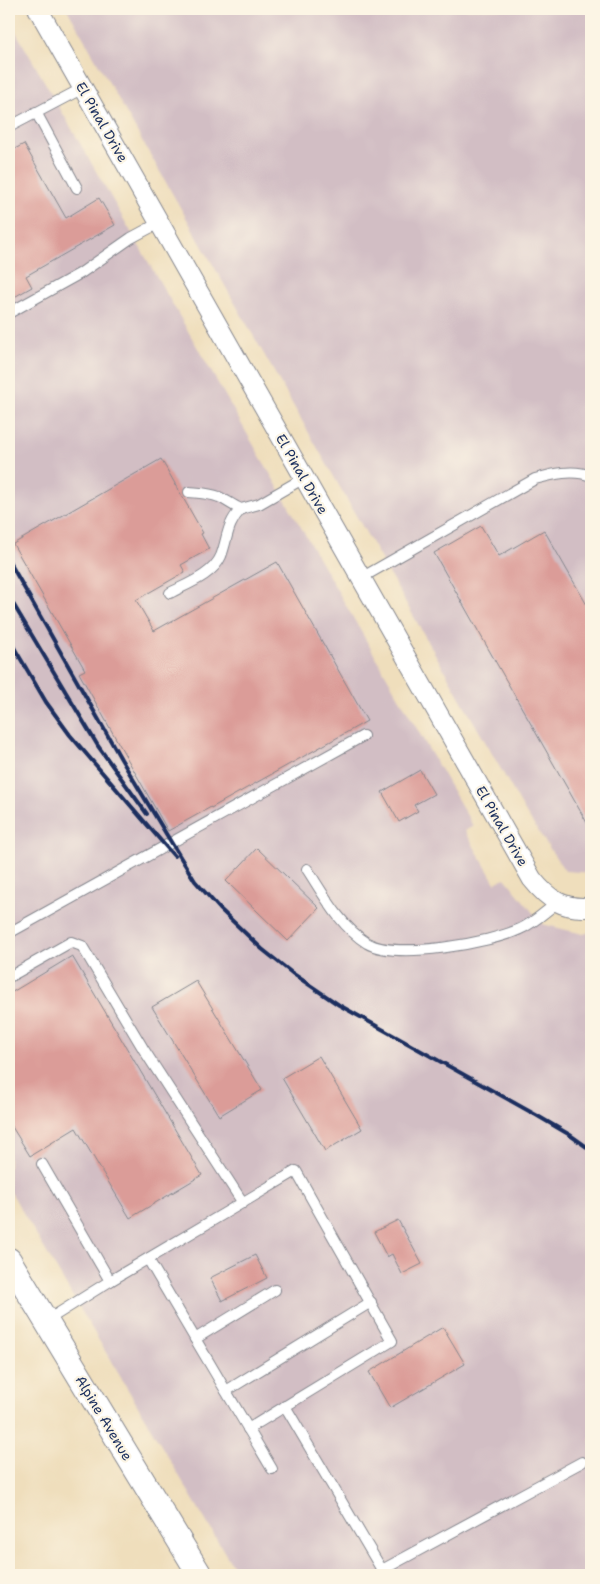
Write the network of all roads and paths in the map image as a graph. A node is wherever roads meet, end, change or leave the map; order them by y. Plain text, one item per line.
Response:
1 (38, 9) edge
2 (83, 88) junction
3 (36, 112) junction
4 (9, 127) edge
5 (77, 188) dead end
6 (159, 223) junction
7 (9, 313) edge
8 (591, 476) edge
9 (304, 478) junction
10 (189, 492) dead end
11 (240, 509) junction
12 (361, 578) junction
13 (170, 593) dead end
14 (363, 736) dead end
15 (307, 869) dead end
16 (558, 902) junction
17 (591, 907) edge
18 (9, 933) edge
19 (9, 977) edge
20 (42, 1164) dead end
21 (243, 1203) junction
22 (148, 1259) junction
23 (9, 1260) edge
24 (110, 1281) junction
25 (275, 1290) dead end
26 (371, 1302) junction
27 (45, 1322) junction
28 (195, 1339) junction
29 (226, 1391) junction
30 (285, 1406) junction
31 (248, 1429) junction
32 (582, 1462) dead end
33 (272, 1469) dead end
34 (200, 1575) edge

1 - 2 street, El Pinal Drive
2 - 3 lane
2 - 6 street, El Pinal Drive
3 - 4 lane
3 - 5 lane
6 - 7 lane
6 - 9 street, El Pinal Drive
8 - 12 lane
9 - 11 lane
9 - 12 street, El Pinal Drive
10 - 11 lane
11 - 13 lane
12 - 16 street, El Pinal Drive
14 - 18 lane
15 - 16 lane
16 - 17 street, El Pinal Drive
19 - 21 lane
20 - 24 lane
21 - 22 lane
21 - 26 lane
22 - 24 lane
22 - 28 lane
23 - 27 street, Alpine Avenue
24 - 27 lane
25 - 28 lane
26 - 29 lane
26 - 30 lane
27 - 34 street, Alpine Avenue
28 - 29 lane
29 - 31 lane
30 - 31 lane
30 - 32 lane
31 - 33 lane

